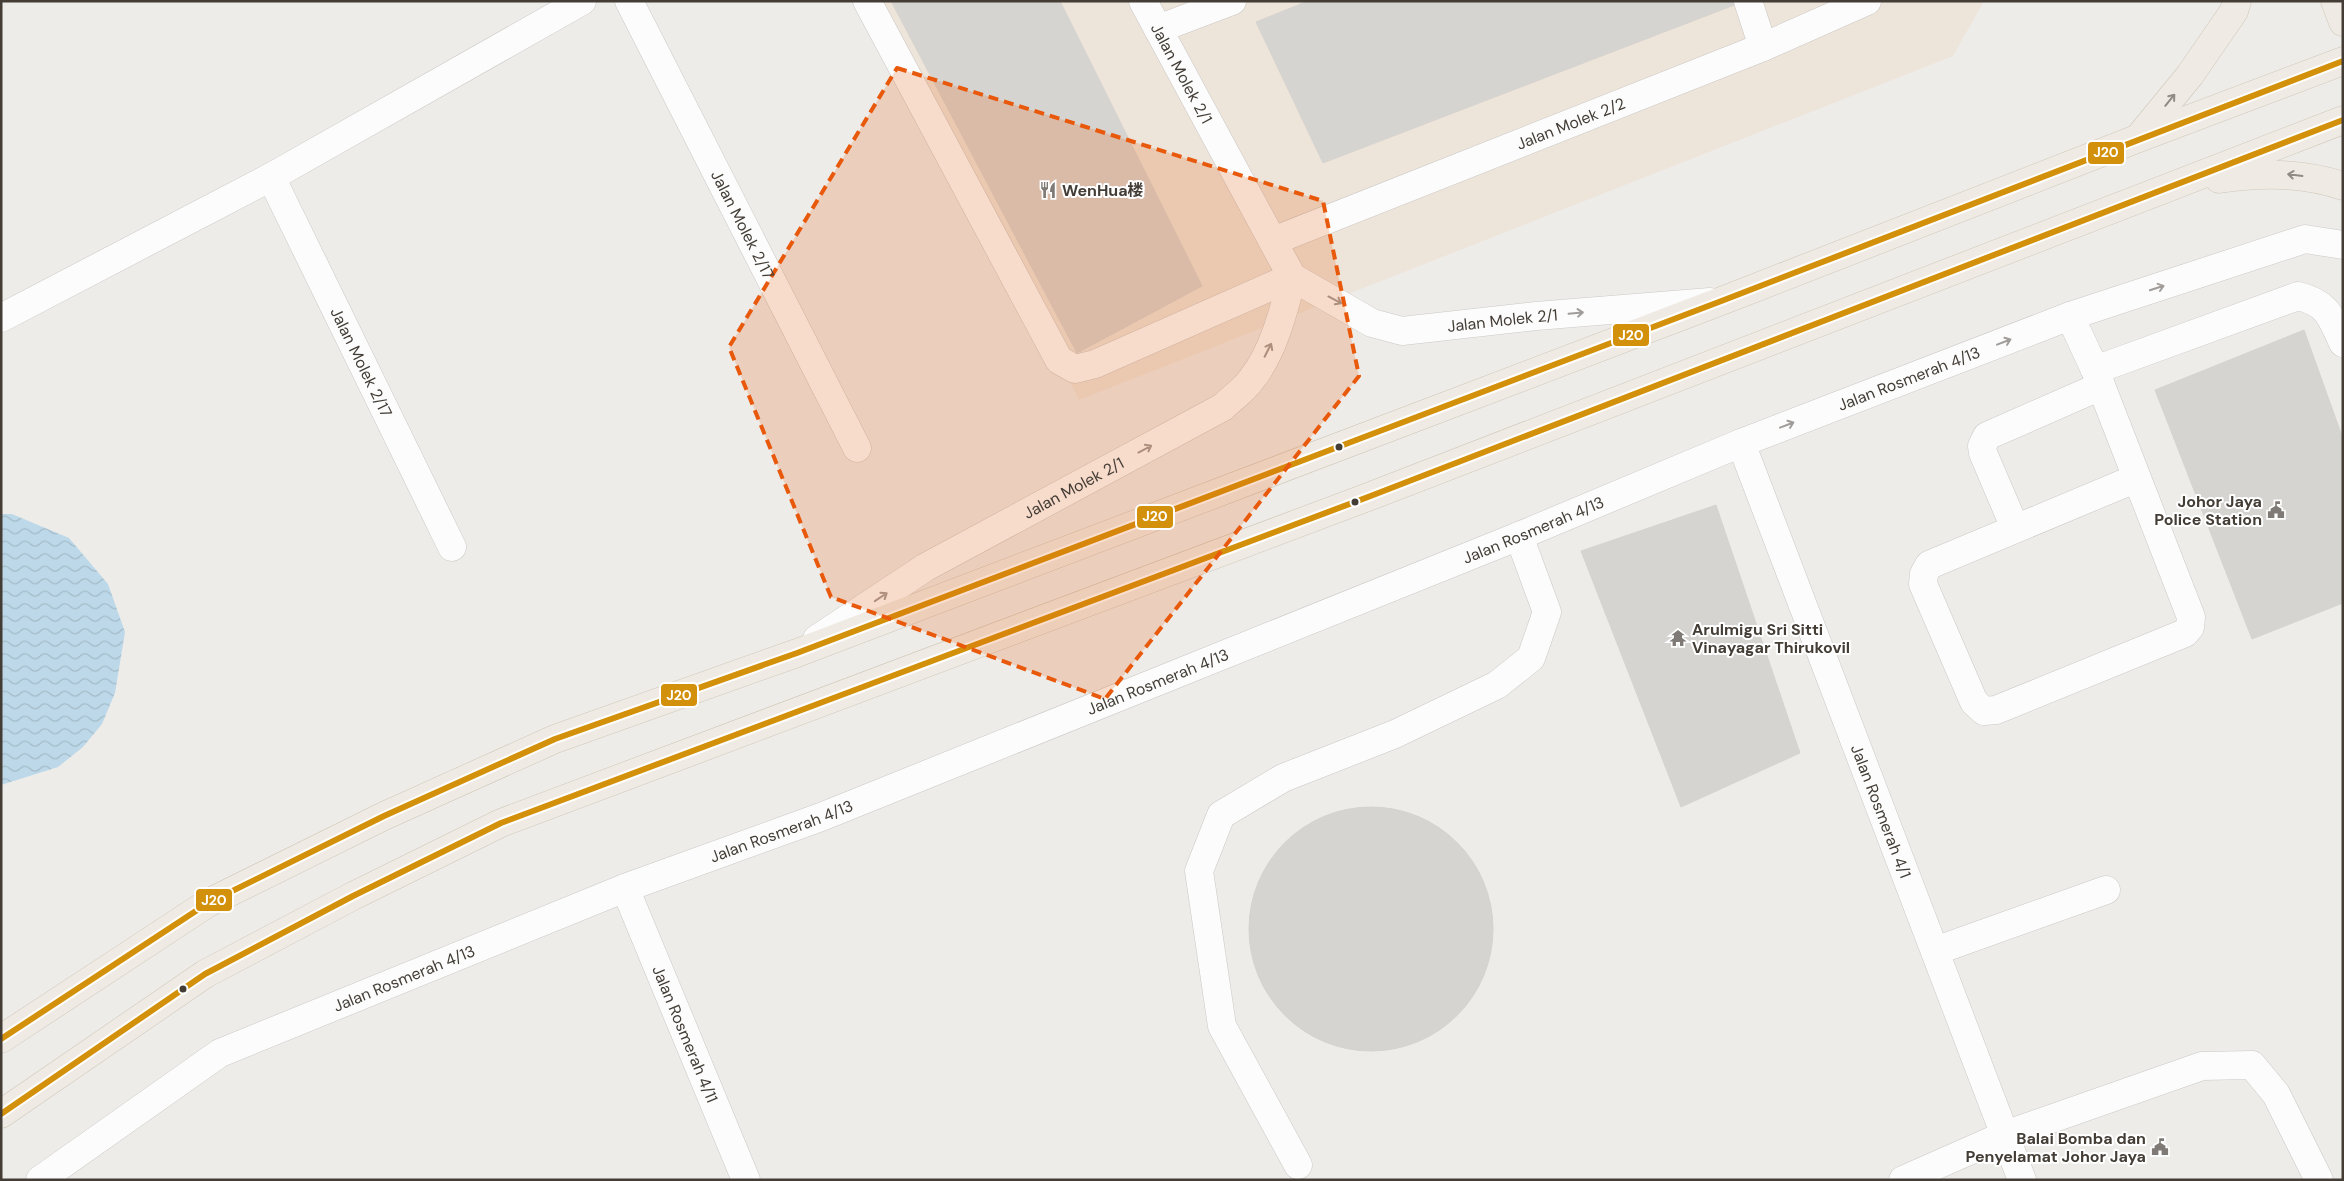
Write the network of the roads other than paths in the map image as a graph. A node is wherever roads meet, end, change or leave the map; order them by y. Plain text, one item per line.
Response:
1 (582, 1) edge
2 (629, 1) edge
3 (867, 1) edge
4 (1143, 1) edge
5 (1232, 1) edge
6 (1748, 1) edge
7 (1867, 1) edge
8 (2237, 1) edge
9 (2335, 1) edge
10 (2343, 22) edge
11 (1158, 30) junction
12 (1763, 47) junction
13 (2343, 61) edge
14 (2343, 120) edge
15 (2139, 138) junction
16 (271, 177) junction
17 (2177, 185) junction
18 (2343, 186) edge
19 (1272, 241) junction
20 (2343, 245) edge
21 (1292, 277) junction
22 (1724, 300) junction
23 (2070, 316) junction
24 (1, 318) edge
25 (2343, 343) edge
26 (2098, 378) junction
27 (1741, 443) junction
28 (857, 448) dead end
29 (2137, 478) junction
30 (2015, 528) junction
31 (1519, 536) junction
32 (452, 547) dead end
33 (797, 653) junction
34 (625, 888) junction
35 (2106, 890) dead end
36 (1935, 951) junction
37 (1, 1039) edge
38 (1, 1114) edge
39 (2005, 1135) junction
40 (1298, 1166) dead end
41 (40, 1180) edge
42 (746, 1180) edge
43 (1903, 1180) edge
44 (2022, 1180) edge
45 (2319, 1180) edge

1 - 16 street
2 - 28 street, Jalan Molek 2/17
3 - 21 street
4 - 11 street, Jalan Molek 2/1
5 - 11 street
6 - 12 street
7 - 12 street, Jalan Molek 2/2
15 -> 8 main road
9 - 10 main road
11 - 19 street, Jalan Molek 2/1
12 - 19 street, Jalan Molek 2/2
13 - 15 main road
14 - 17 main road
15 - 22 main road
16 - 24 street
16 - 32 street, Jalan Molek 2/17
18 -> 17 main road
17 - 38 main road
19 - 21 street, Jalan Molek 2/1
23 -> 20 street, Jalan Rosmerah 4/13
21 -> 22 street, Jalan Molek 2/1
33 -> 21 street, Jalan Molek 2/1
22 - 33 main road
23 - 26 street
27 -> 23 street, Jalan Rosmerah 4/13
25 - 26 street
26 - 29 street
26 - 30 street
27 - 31 street, Jalan Rosmerah 4/13
27 - 36 street, Jalan Rosmerah 4/1
29 - 30 street
29 - 30 street
31 - 34 street, Jalan Rosmerah 4/13
31 - 40 street
33 - 37 main road
34 - 41 street, Jalan Rosmerah 4/13
34 - 42 street, Jalan Rosmerah 4/11
35 - 36 street
36 - 39 street, Jalan Rosmerah 4/1
39 - 43 street
39 - 44 street, Jalan Rosmerah 4/1
39 - 45 street

